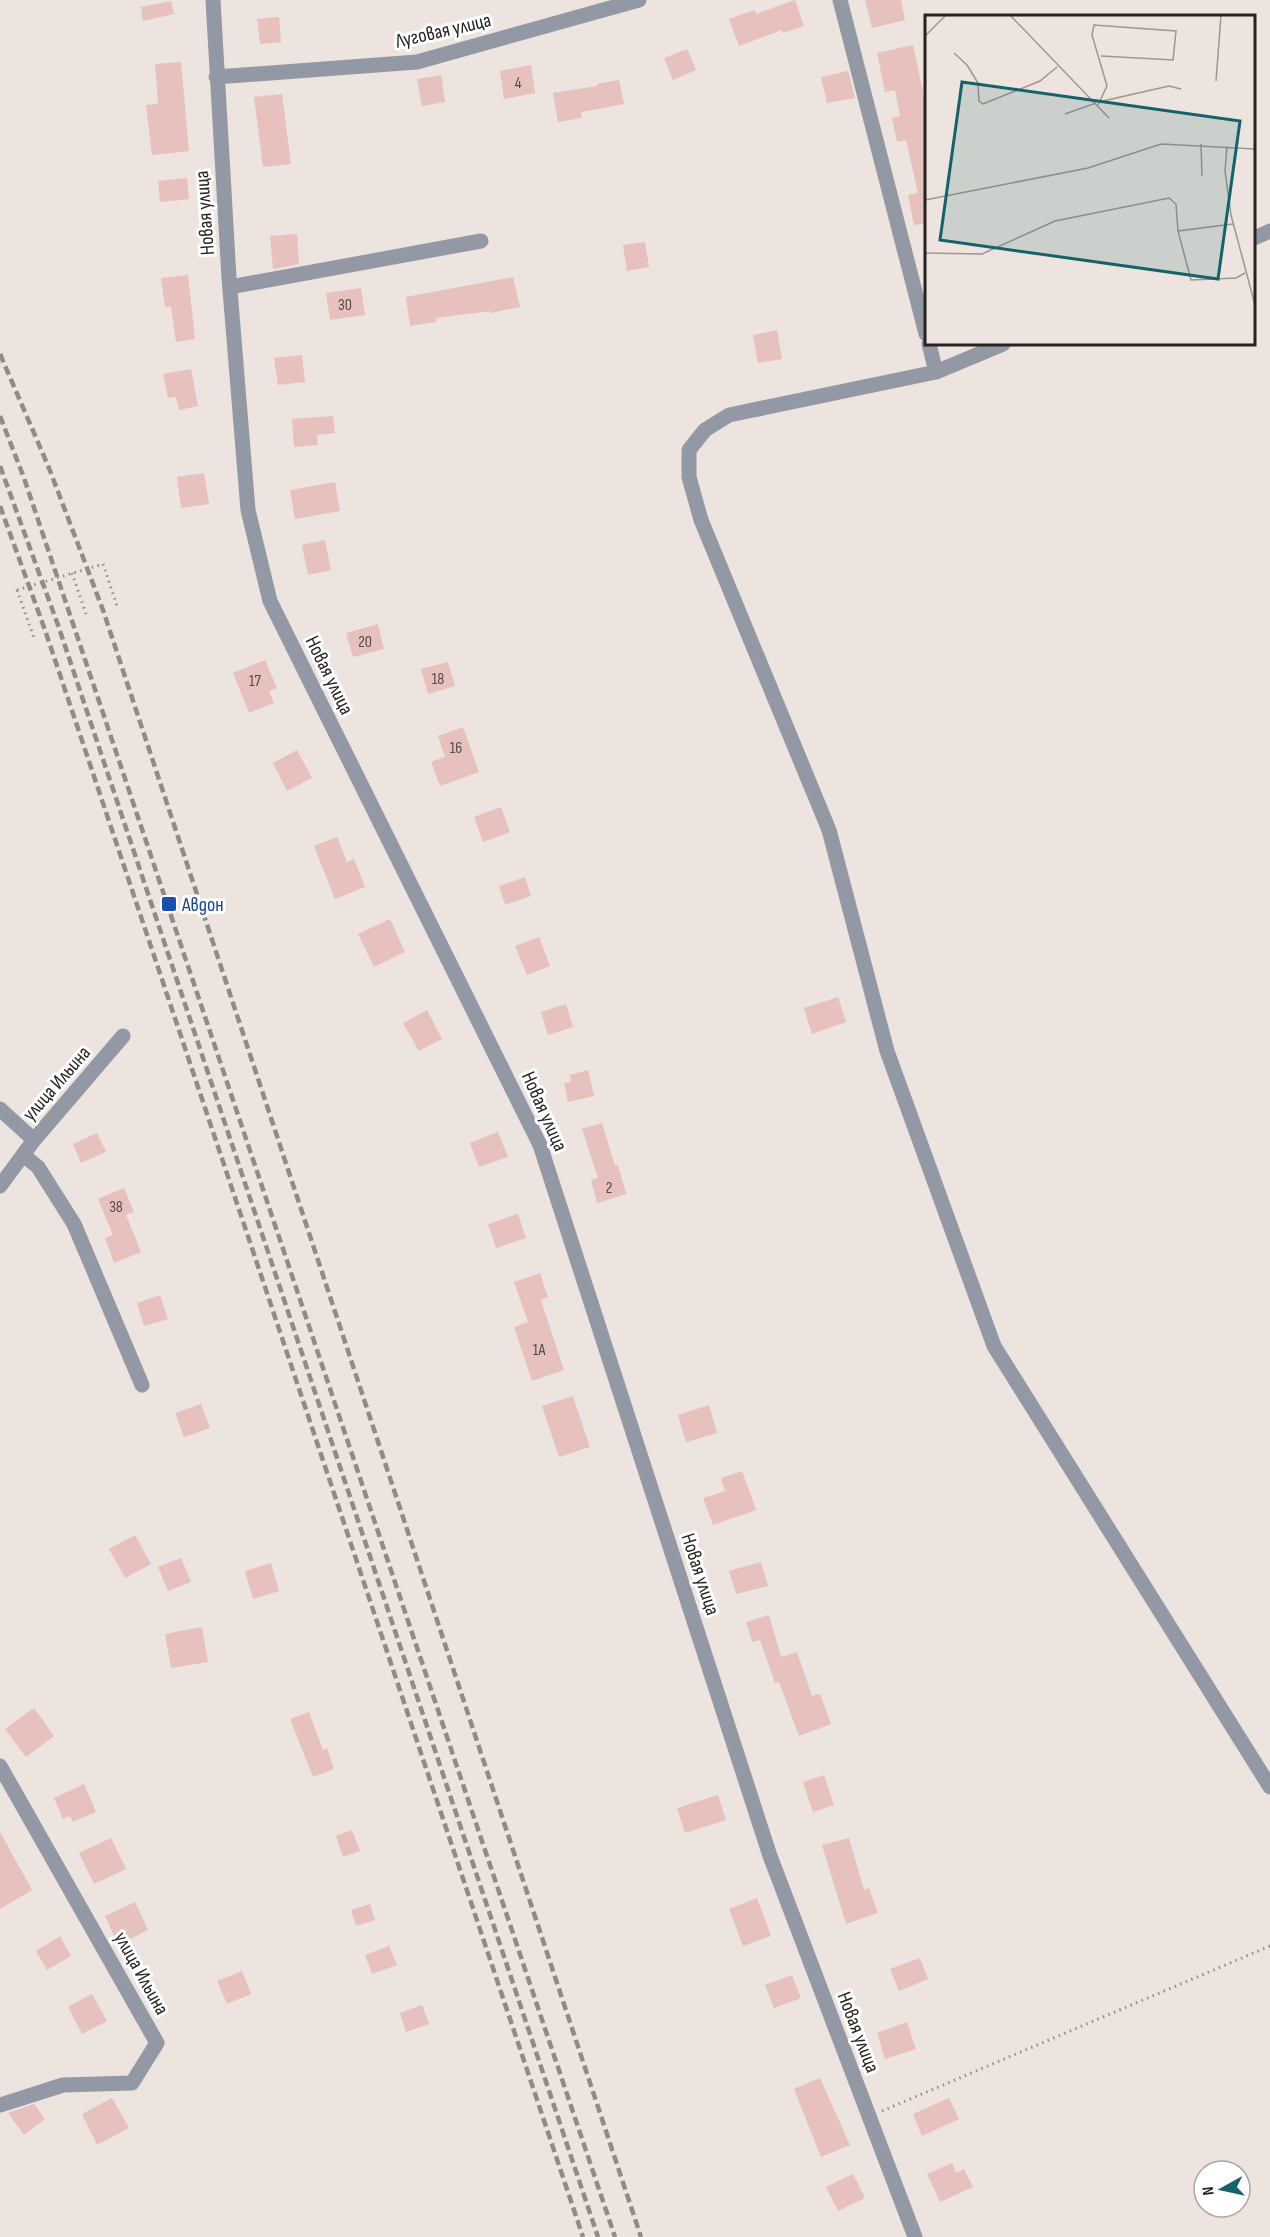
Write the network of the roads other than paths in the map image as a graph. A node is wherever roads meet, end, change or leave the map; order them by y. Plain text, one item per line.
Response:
1 (213, 0) edge
2 (639, 0) edge
3 (840, 0) edge
4 (216, 77) junction
5 (1270, 231) edge
6 (1255, 238) edge
7 (481, 241) dead end
8 (230, 287) junction
9 (925, 326) edge
10 (929, 345) edge
11 (1001, 345) edge
12 (936, 372) junction
13 (123, 1036) dead end
14 (0, 1109) edge
15 (34, 1140) junction
16 (23, 1155) junction
17 (0, 1186) edge
18 (142, 1385) dead end
19 (0, 1766) edge
20 (1270, 1787) edge
21 (0, 2105) edge
22 (915, 2237) edge

1 - 4 street, Новая улица
2 - 4 street, Луговая улица
3 - 9 street
4 - 8 street, Новая улица
5 - 6 street
7 - 8 street
8 - 22 street, Новая улица
10 - 12 street
11 - 12 street
12 - 20 street
13 - 15 street, улица Ильина
14 - 15 street
15 - 16 street, улица Ильина
16 - 17 street, улица Ильина
16 - 18 street
19 - 21 street, улица Ильина

